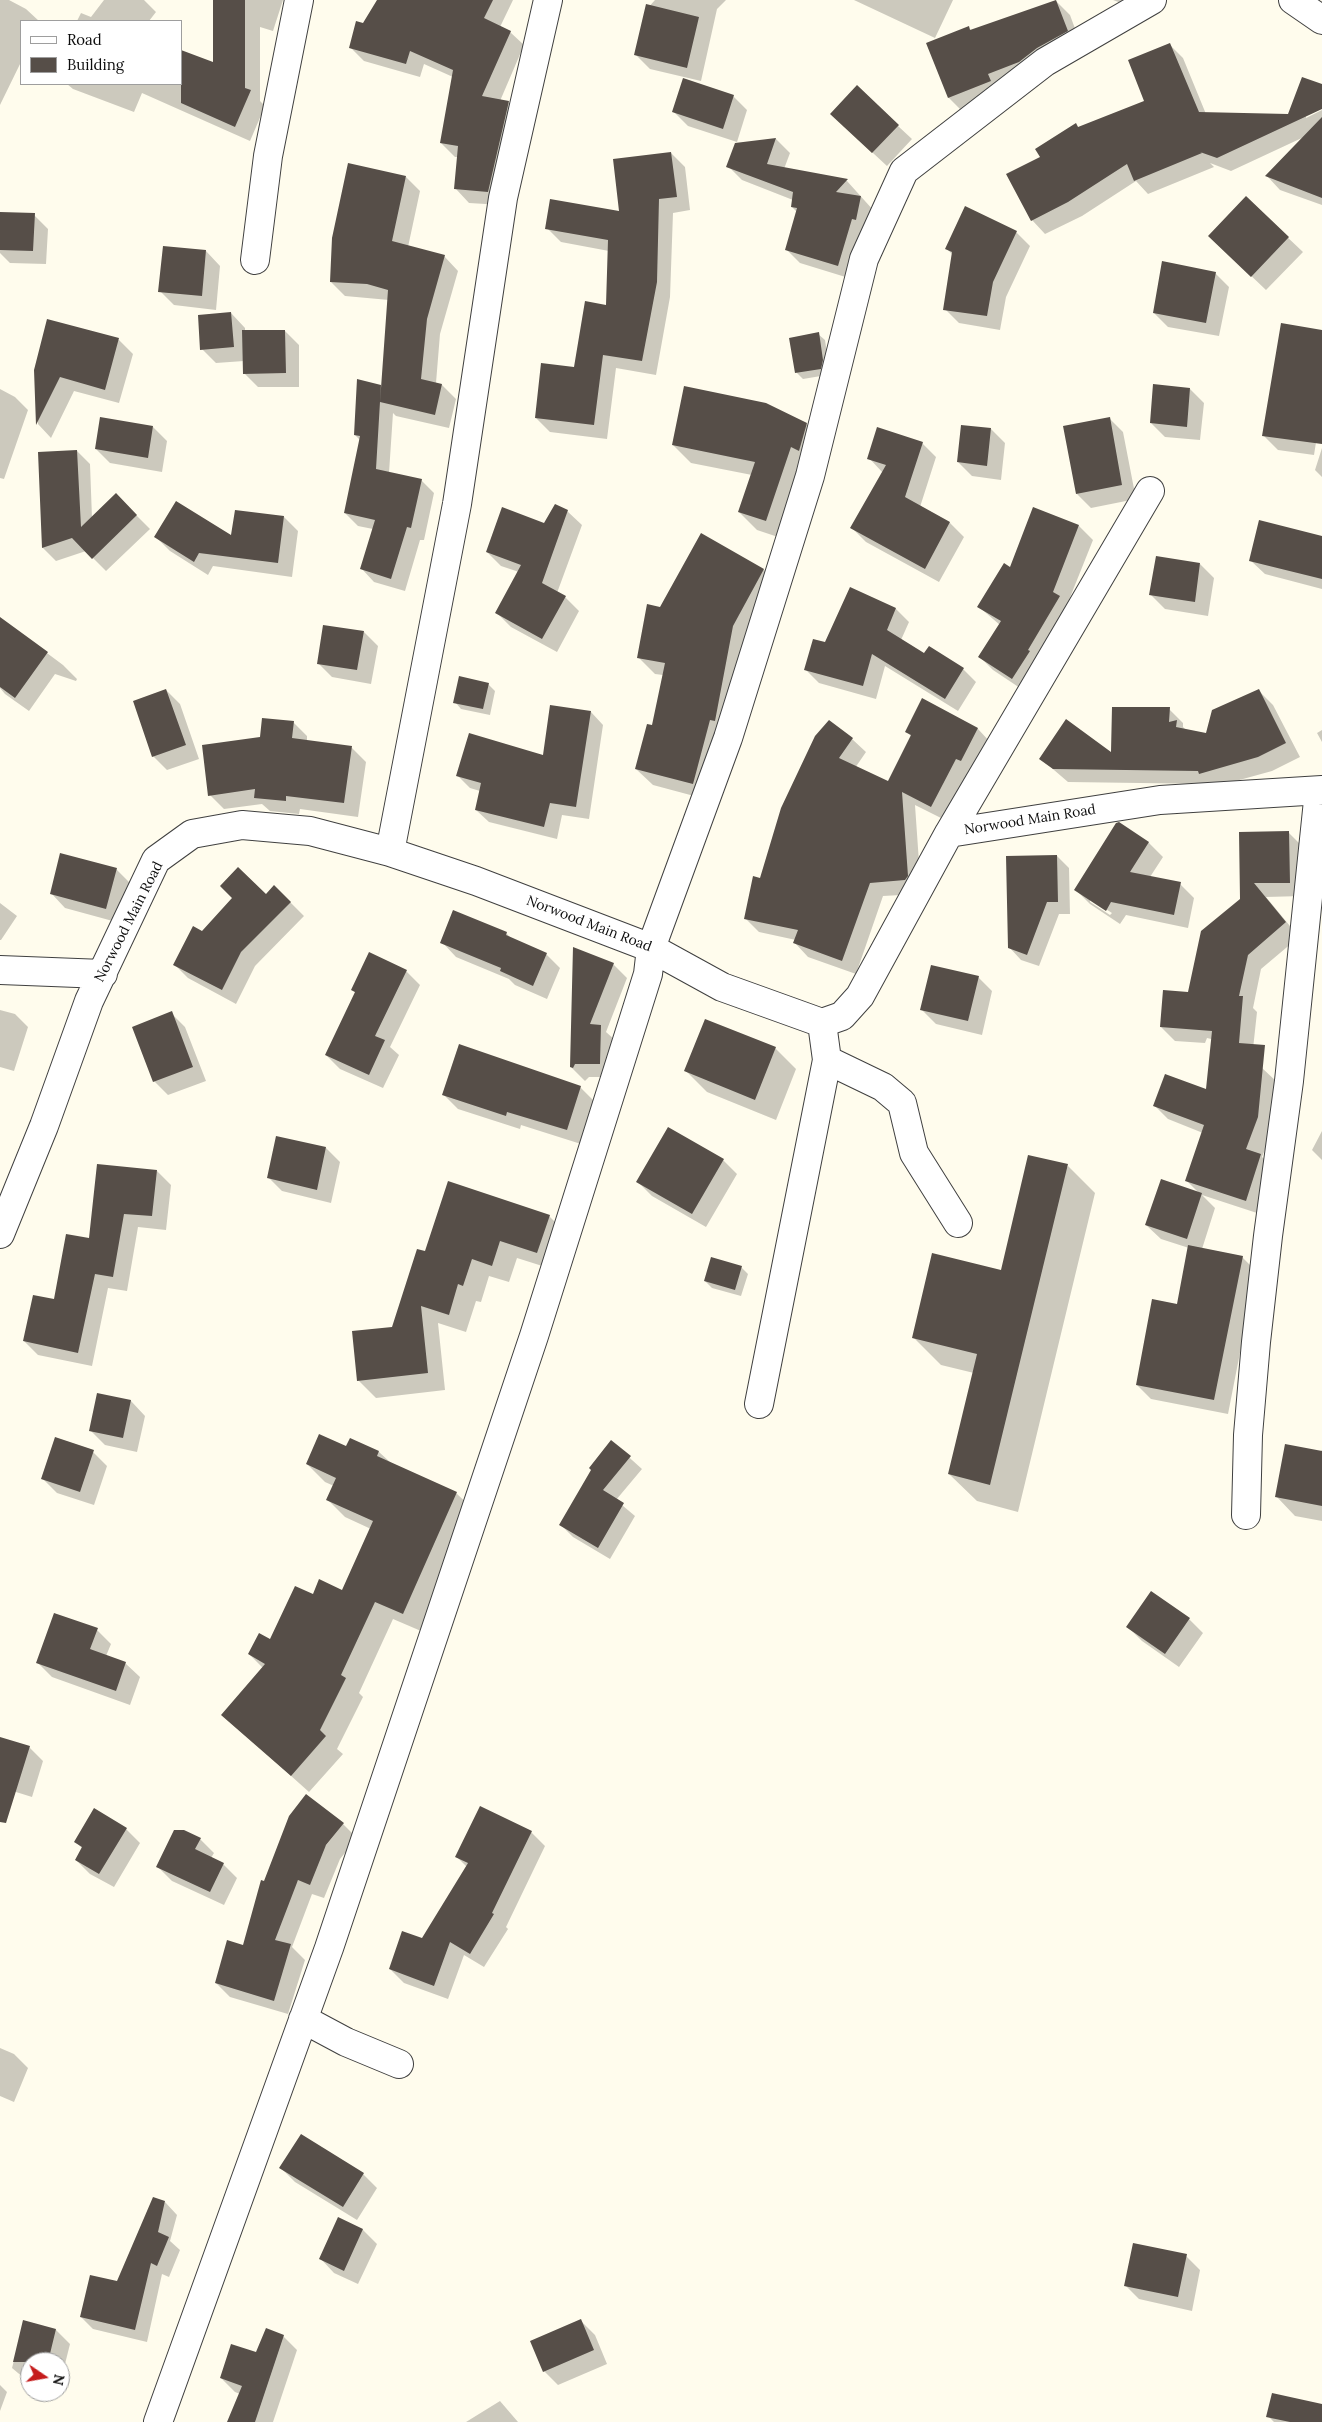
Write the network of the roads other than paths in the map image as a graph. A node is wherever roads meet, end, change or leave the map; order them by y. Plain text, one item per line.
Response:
1 (299, 0) edge
2 (548, 0) edge
3 (1152, 0) edge
4 (1293, 0) edge
5 (1322, 20) edge
6 (255, 260) dead end
7 (1150, 491) dead end
8 (1320, 790) edge
9 (949, 833) junction
10 (390, 852) junction
11 (651, 948) junction
12 (0, 970) edge
13 (103, 974) junction
14 (822, 1024) junction
15 (826, 1060) junction
16 (958, 1223) dead end
17 (0, 1234) edge
18 (759, 1404) dead end
19 (1246, 1515) dead end
20 (303, 2019) junction
21 (398, 2064) dead end
22 (158, 2422) edge

1 - 6 street
2 - 10 street
3 - 11 street
4 - 5 street
7 - 9 street
8 - 9 street, Norwood Main Road
8 - 19 street
9 - 14 street, Norwood Main Road
10 - 11 street, Norwood Main Road
10 - 13 street, Norwood Main Road
11 - 14 street, Norwood Main Road
11 - 20 street
12 - 13 street
13 - 17 street, Norwood Main Road
14 - 15 street
15 - 16 street
15 - 18 street
20 - 21 street
20 - 22 street

